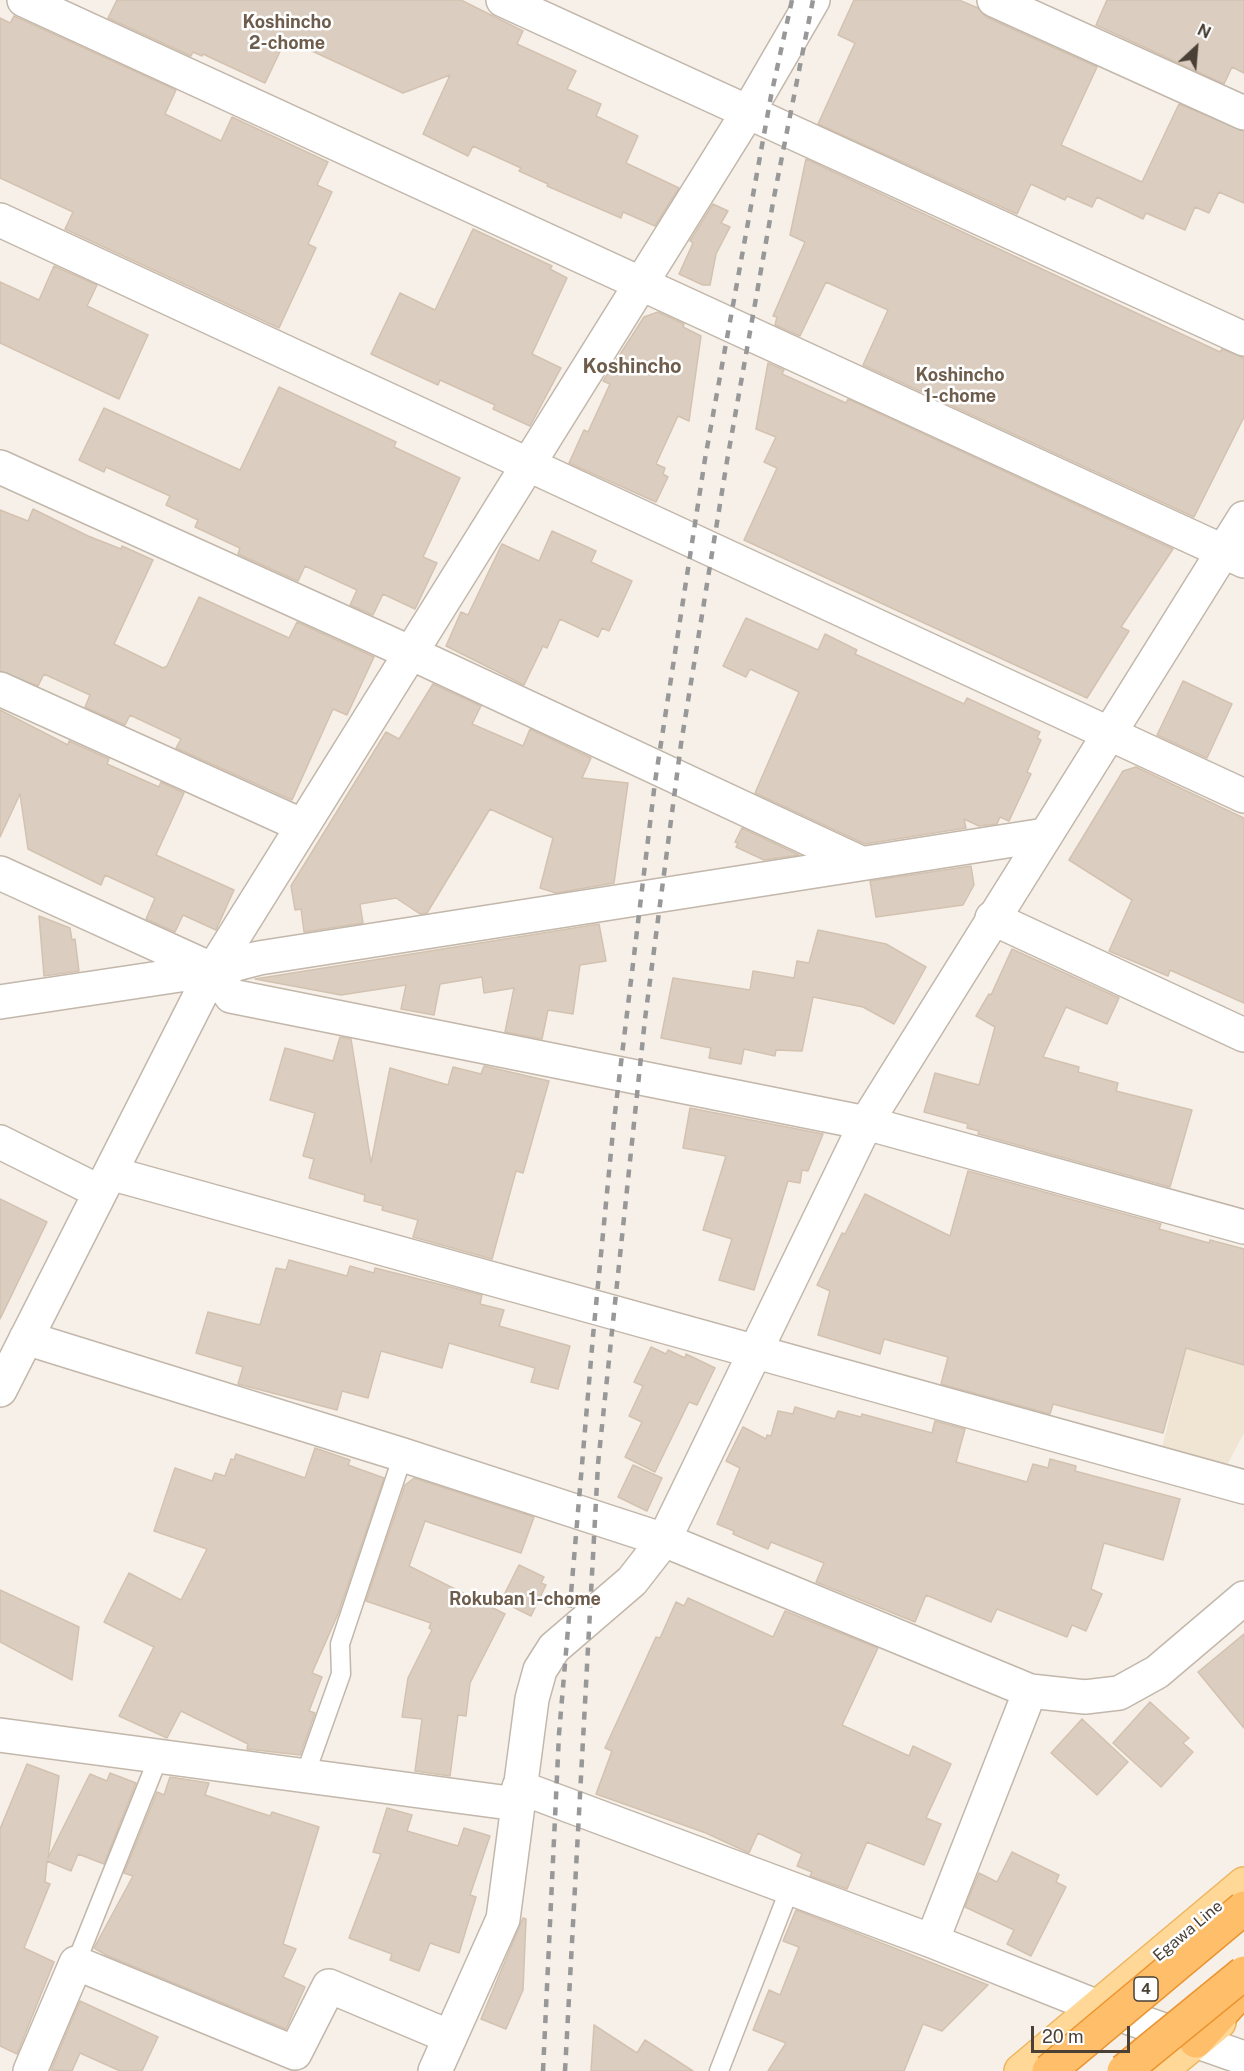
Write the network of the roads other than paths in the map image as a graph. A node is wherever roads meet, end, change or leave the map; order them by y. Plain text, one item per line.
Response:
1 (24, 0) edge
2 (503, 0) edge
3 (813, 0) edge
4 (994, 0) edge
5 (748, 112) junction
6 (1244, 113) edge
7 (0, 220) edge
8 (641, 285) junction
9 (1244, 339) edge
10 (528, 464) junction
11 (0, 467) edge
12 (1244, 518) edge
13 (1233, 556) edge
14 (411, 653) junction
15 (0, 689) edge
16 (1109, 733) junction
17 (1244, 796) edge
18 (303, 826) junction
19 (1045, 835) junction
20 (861, 863) junction
21 (0, 873) edge
22 (992, 918) junction
23 (213, 970) junction
24 (0, 1002) edge
25 (1244, 1035) edge
26 (866, 1124) junction
27 (0, 1142) edge
28 (105, 1182) junction
29 (1244, 1227) edge
30 (26, 1338) junction
31 (753, 1353) junction
32 (0, 1389) edge
33 (403, 1455) junction
34 (1244, 1487) edge
35 (664, 1540) junction
36 (1244, 1598) edge
37 (1030, 1691) junction
38 (0, 1735) edge
39 (159, 1756) junction
40 (305, 1776) junction
41 (518, 1795) junction
42 (1244, 1884) edge
43 (790, 1888) junction
44 (1244, 1908) edge
45 (932, 1941) junction
46 (76, 1964) junction
47 (1244, 1973) edge
48 (1244, 1988) edge
49 (1244, 2002) edge
50 (1098, 2007) junction
51 (450, 2037) junction
52 (1196, 2041) junction
53 (1244, 2058) edge
54 (30, 2071) edge
55 (435, 2071) edge
56 (719, 2071) edge
57 (1021, 2071) edge
58 (1049, 2071) edge
59 (1124, 2071) edge
60 (1160, 2071) edge

1 - 8 street
2 - 5 street
3 - 5 street
4 - 6 street
5 - 8 street
5 - 9 street
7 - 10 street
8 - 10 street
8 - 13 street
10 - 14 street
10 - 16 street
11 - 14 street
12 - 13 street
13 - 16 street
14 - 18 street
14 - 20 street
15 - 18 street
16 - 17 street
16 - 19 street
18 - 23 street
19 - 20 street
19 - 22 street
20 - 23 street
21 - 23 street
22 - 25 street
22 - 26 street
23 - 24 street
23 - 26 street
23 - 28 street
26 - 29 street
26 - 31 street
27 - 28 street
28 - 30 street
28 - 31 street
30 - 32 street
30 - 33 street
31 - 34 street
31 - 35 street
33 - 35 street
33 - 40 lane
35 - 37 street
35 - 41 street
36 - 37 street
37 - 45 street
38 - 39 street
39 - 40 street
39 - 46 lane
40 - 41 street
41 - 43 street
41 - 51 street
42 - 50 main road, Egawa Line
43 - 45 street
43 - 56 lane
44 - 58 highway, 4, bridge
45 - 50 street
46 - 51 street
46 - 54 street
47 - 59 highway, bridge
48 - 52 highway
49 - 52 main road
50 - 52 street
50 - 57 main road, Egawa Line
51 - 55 street
52 - 53 street
52 - 60 main road

